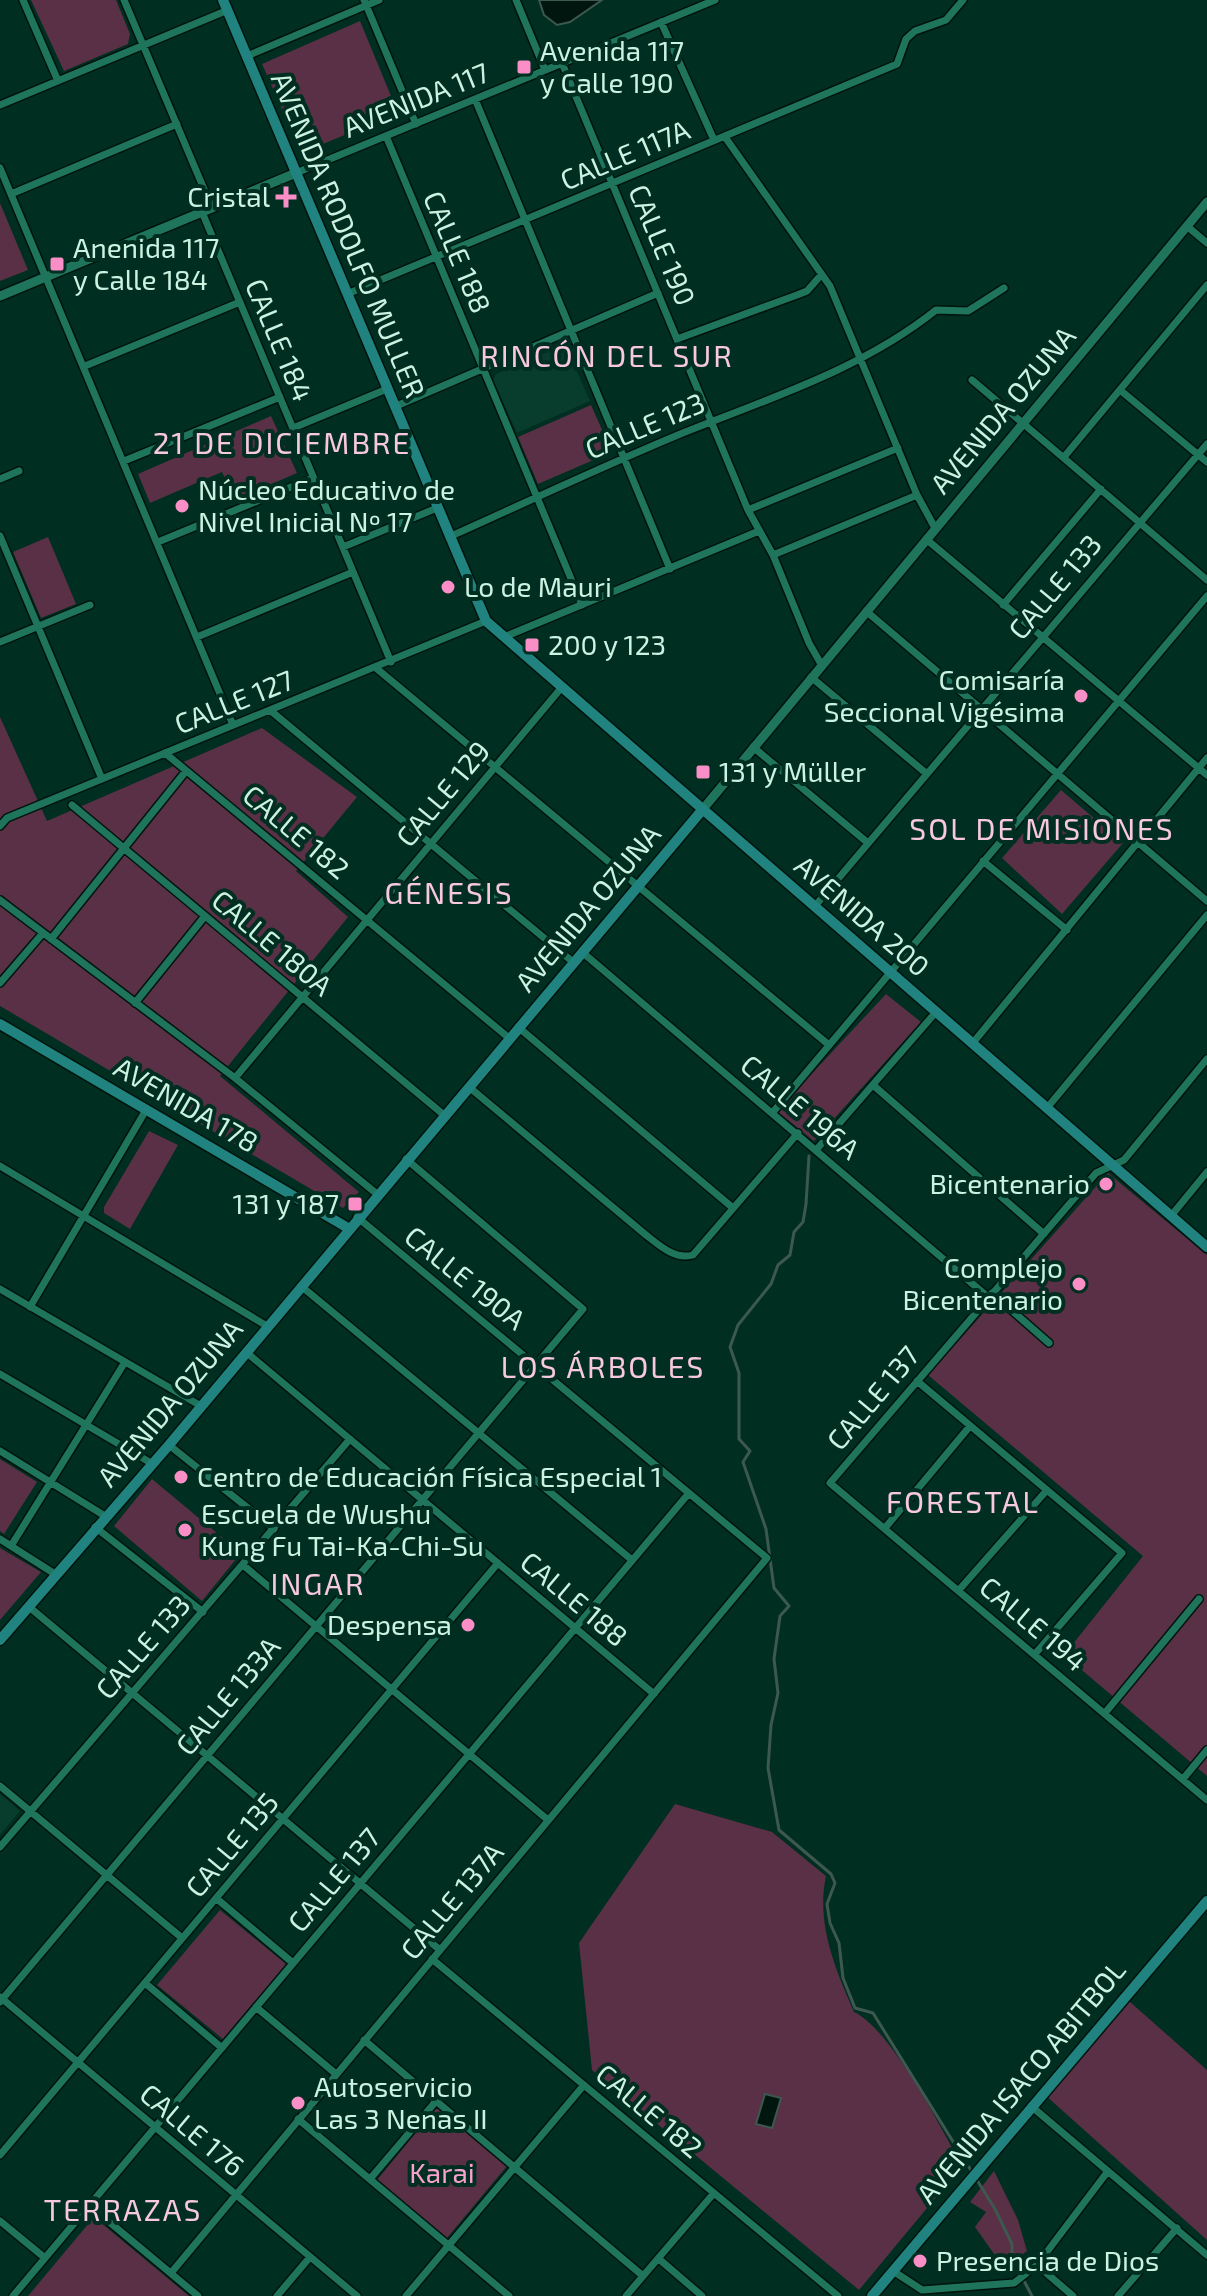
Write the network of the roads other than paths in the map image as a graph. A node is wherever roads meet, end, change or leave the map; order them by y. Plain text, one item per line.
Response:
1 (23, 0) edge
2 (124, 0) edge
3 (379, 0) edge
4 (516, 0) edge
5 (715, 0) edge
6 (963, 0) edge
7 (365, 3) edge
8 (226, 5) edge
9 (661, 22) junction
10 (143, 45) junction
11 (247, 56) junction
12 (562, 63) junction
13 (545, 70) junction
14 (58, 81) junction
15 (475, 99) junction
16 (0, 105) edge
17 (177, 124) junction
18 (416, 124) junction
19 (386, 136) junction
20 (725, 137) junction
21 (714, 140) junction
22 (0, 168) edge
23 (296, 173) junction
24 (613, 185) junction
25 (11, 194) junction
26 (1207, 202) edge
27 (212, 208) junction
28 (202, 212) junction
29 (524, 221) junction
30 (1188, 227) junction
31 (1207, 243) edge
32 (436, 259) junction
33 (821, 275) junction
34 (48, 276) junction
35 (1207, 285) edge
36 (1004, 288) dead end
37 (658, 293) junction
38 (347, 294) junction
39 (0, 296) edge
40 (240, 302) junction
41 (569, 329) junction
42 (677, 339) junction
43 (861, 360) junction
44 (85, 366) junction
45 (483, 369) junction
46 (972, 380) dead end
47 (387, 389) junction
48 (1120, 390) junction
49 (280, 397) junction
50 (394, 407) junction
51 (711, 422) junction
52 (1022, 424) junction
53 (293, 428) junction
54 (1207, 444) edge
55 (898, 448) junction
56 (1199, 455) junction
57 (625, 457) junction
58 (1064, 457) junction
59 (124, 461) junction
60 (1207, 462) edge
61 (19, 471) dead end
62 (313, 478) junction
63 (0, 479) edge
64 (1101, 489) junction
65 (917, 495) junction
66 (537, 498) junction
67 (437, 508) junction
68 (748, 510) junction
69 (1139, 521) junction
70 (935, 528) junction
71 (759, 531) junction
72 (0, 536) edge
73 (449, 537) junction
74 (926, 539) junction
75 (158, 542) junction
76 (343, 547) junction
77 (773, 555) junction
78 (670, 569) junction
79 (353, 572) junction
80 (1207, 580) edge
81 (1207, 596) edge
82 (90, 605) dead end
83 (582, 605) junction
84 (1003, 605) junction
85 (866, 611) junction
86 (486, 621) junction
87 (38, 626) junction
88 (197, 637) junction
89 (504, 637) junction
90 (1041, 637) junction
91 (0, 642) edge
92 (391, 662) junction
93 (821, 664) junction
94 (376, 668) junction
95 (811, 677) junction
96 (562, 687) junction
97 (1118, 701) junction
98 (981, 709) junction
99 (271, 711) junction
100 (233, 725) junction
101 (753, 747) junction
102 (165, 753) junction
103 (1207, 758) edge
104 (495, 767) junction
105 (1198, 768) junction
106 (186, 771) junction
107 (1057, 773) junction
108 (927, 774) junction
109 (1207, 775) edge
110 (102, 779) junction
111 (72, 805) dead end
112 (703, 809) junction
113 (0, 826) edge
114 (868, 843) junction
115 (1138, 843) junction
116 (431, 844) junction
117 (124, 848) junction
118 (983, 861) junction
119 (638, 886) junction
120 (0, 900) edge
121 (1207, 901) edge
122 (815, 906) junction
123 (1207, 915) edge
124 (205, 916) junction
125 (367, 920) junction
126 (1067, 930) junction
127 (43, 933) junction
128 (51, 939) junction
129 (582, 952) junction
130 (573, 962) junction
131 (890, 972) junction
132 (0, 983) edge
133 (302, 997) junction
134 (135, 1003) junction
135 (936, 1012) junction
136 (0, 1024) edge
137 (518, 1027) junction
138 (509, 1038) junction
139 (972, 1044) junction
140 (829, 1045) junction
141 (1207, 1059) edge
142 (235, 1078) junction
143 (873, 1085) junction
144 (468, 1086) junction
145 (1047, 1108) junction
146 (146, 1110) junction
147 (773, 1112) junction
148 (444, 1115) junction
149 (798, 1133) junction
150 (817, 1149) junction
151 (406, 1159) junction
152 (1112, 1165) junction
153 (0, 1166) edge
154 (1207, 1172) edge
155 (377, 1194) junction
156 (733, 1208) junction
157 (84, 1216) junction
158 (1171, 1216) junction
159 (357, 1217) junction
160 (348, 1228) junction
161 (1044, 1234) junction
162 (1207, 1247) edge
163 (301, 1285) junction
164 (0, 1289) edge
165 (990, 1295) junction
166 (30, 1307) junction
167 (267, 1326) junction
168 (1049, 1343) dead end
169 (246, 1352) junction
170 (125, 1362) junction
171 (535, 1364) junction
172 (0, 1374) edge
173 (917, 1381) junction
174 (201, 1406) junction
175 (86, 1425) junction
176 (970, 1426) junction
177 (478, 1432) junction
178 (350, 1439) junction
179 (169, 1445) junction
180 (0, 1451) edge
181 (151, 1463) junction
182 (50, 1482) junction
183 (830, 1483) joint
184 (1047, 1490) junction
185 (689, 1493) junction
186 (421, 1500) junction
187 (105, 1516) junction
188 (95, 1527) junction
189 (885, 1528) junction
190 (274, 1529) junction
191 (0, 1539) edge
192 (11, 1546) junction
193 (767, 1558) joint
194 (632, 1560) junction
195 (498, 1563) junction
196 (243, 1565) junction
197 (55, 1574) junction
198 (959, 1590) junction
199 (1199, 1599) dead end
200 (28, 1606) junction
201 (203, 1612) junction
202 (315, 1626) junction
203 (575, 1628) junction
204 (0, 1640) edge
205 (1035, 1654) junction
206 (392, 1689) junction
207 (132, 1694) junction
208 (654, 1694) junction
209 (1105, 1713) junction
210 (1207, 1750) edge
211 (469, 1754) junction
212 (207, 1757) junction
213 (1183, 1779) junction
214 (0, 1786) edge
215 (1207, 1800) edge
216 (30, 1810) junction
217 (282, 1819) junction
218 (548, 1820) junction
219 (0, 1847) edge
220 (107, 1875) junction
221 (360, 1884) junction
222 (216, 1898) junction
223 (1207, 1901) edge
224 (182, 1938) junction
225 (440, 1950) junction
226 (432, 1959) junction
227 (293, 1963) junction
228 (145, 1983) junction
229 (1, 1999) edge
230 (256, 2007) junction
231 (364, 2040) junction
232 (222, 2048) junction
233 (78, 2062) junction
234 (336, 2074) junction
235 (584, 2085) junction
236 (437, 2100) junction
237 (1031, 2106) junction
238 (298, 2119) junction
239 (155, 2127) junction
240 (0, 2155) edge
241 (515, 2167) junction
242 (1108, 2171) junction
243 (370, 2179) junction
244 (714, 2193) junction
245 (236, 2194) junction
246 (89, 2205) junction
247 (0, 2221) edge
248 (1177, 2228) junction
249 (449, 2246) junction
250 (1207, 2255) edge
251 (310, 2257) junction
252 (45, 2258) junction
253 (659, 2259) junction
254 (1037, 2265) junction
255 (893, 2271) junction
256 (171, 2273) junction
257 (643, 2276) junction
258 (923, 2293) edge
259 (13, 2296) edge
260 (198, 2296) edge
261 (277, 2296) edge
262 (357, 2296) edge
263 (406, 2296) edge
264 (509, 2296) edge
265 (626, 2296) edge
266 (702, 2296) edge
267 (838, 2296) edge
268 (872, 2296) edge
269 (1073, 2296) edge
270 (1118, 2296) edge

1 - 14 street
2 - 10 street
3 - 7 street
4 - 13 street
5 - 9 street, AVENIDA 117
6 - 20 street, CALLE 117A
7 - 11 street
7 - 18 street
8 - 10 street
8 - 11 main road, AVENIDA RODOLFO MULLER
9 - 12 street, AVENIDA 117
9 - 21 street
10 - 14 street
10 - 17 street
11 - 23 main road, AVENIDA RODOLFO MULLER
12 - 13 street, AVENIDA 117
12 - 24 street, CALLE 190
13 - 15 street, AVENIDA 117
14 - 16 street
15 - 18 street, AVENIDA 117
15 - 29 street
17 - 25 street
17 - 27 street
18 - 19 street, AVENIDA 117
19 - 23 street, AVENIDA 117
19 - 32 street, CALLE 188
20 - 21 street, CALLE 117A
20 - 33 street
21 - 24 street, CALLE 117A
22 - 25 street
23 - 27 street, AVENIDA 117
23 - 38 main road, AVENIDA RODOLFO MULLER
24 - 29 street, CALLE 117A
24 - 37 street, CALLE 190
25 - 34 street
26 - 30 street, AVENIDA OZUNA
27 - 28 street, AVENIDA 117
28 - 34 street, AVENIDA 117
28 - 40 street, CALLE 184
29 - 32 street, CALLE 117A
29 - 41 street
30 - 31 street
30 - 52 street, AVENIDA OZUNA
32 - 38 street, CALLE 117A
32 - 45 street, CALLE 188
33 - 42 street
33 - 43 street
34 - 39 street, AVENIDA 117
34 - 44 street
35 - 48 street
36 - 43 street, CALLE 123
37 - 41 street
37 - 42 street, CALLE 190
38 - 47 main road, AVENIDA RODOLFO MULLER
40 - 44 street
40 - 49 street, CALLE 184
41 - 45 street
41 - 57 street
42 - 51 street, CALLE 190
43 - 51 street, CALLE 123
43 - 55 street
44 - 59 street
45 - 50 street
45 - 66 street, CALLE 188
46 - 52 street
47 - 50 main road, AVENIDA RODOLFO MULLER
47 - 53 street
48 - 56 street
48 - 58 street
49 - 53 street, CALLE 184
49 - 59 street
50 - 67 main road, AVENIDA RODOLFO MULLER
51 - 57 street, CALLE 123
51 - 68 street, CALLE 190
52 - 58 street
52 - 70 street, AVENIDA OZUNA
53 - 62 street, CALLE 184
54 - 56 street, CALLE 133
55 - 65 street
55 - 68 street
56 - 60 street
56 - 69 street, CALLE 133
57 - 66 street, CALLE 123
57 - 78 street
58 - 64 street
59 - 75 street
61 - 63 street
62 - 75 street
62 - 76 street, CALLE 184
64 - 69 street
64 - 84 street
65 - 70 street
65 - 77 street
66 - 73 street, CALLE 123
66 - 83 street, CALLE 188
67 - 73 main road, AVENIDA RODOLFO MULLER
67 - 76 street
68 - 71 street, CALLE 190
69 - 80 street
69 - 90 street, CALLE 133
70 - 74 street, AVENIDA OZUNA
71 - 77 street, CALLE 190
71 - 78 street
72 - 87 street
73 - 86 main road, AVENIDA RODOLFO MULLER
74 - 84 street
74 - 85 street, AVENIDA OZUNA
75 - 88 street
76 - 79 street, CALLE 184
77 - 93 street, CALLE 190
78 - 83 street
79 - 88 street
79 - 92 street, CALLE 184
81 - 97 street
82 - 87 street
83 - 89 street
84 - 90 street
85 - 93 street, AVENIDA OZUNA
85 - 98 street
86 - 89 main road, AVENIDA 200
86 - 92 street, CALLE 127
87 - 91 street
87 - 110 street
88 - 100 street
89 - 96 main road, AVENIDA 200
90 - 97 street
90 - 98 street, CALLE 133
92 - 94 street, CALLE 127
93 - 95 street, AVENIDA OZUNA
94 - 99 street, CALLE 127
94 - 104 street
95 - 101 street, AVENIDA OZUNA
95 - 108 street
96 - 104 street, CALLE 129
96 - 112 main road, AVENIDA 200
97 - 105 street
97 - 107 street
98 - 107 street
98 - 108 street, CALLE 133
99 - 100 street, CALLE 127
99 - 116 street
100 - 102 street, CALLE 127
101 - 112 street, AVENIDA OZUNA
101 - 114 street
102 - 106 street, CALLE 182
102 - 110 street, CALLE 127
103 - 105 street
104 - 116 street, CALLE 129
104 - 119 street
105 - 109 street
105 - 115 street
106 - 117 street
106 - 125 street, CALLE 182
107 - 115 street
107 - 118 street
108 - 114 street, CALLE 133
110 - 113 street, CALLE 127
111 - 117 street, CALLE 180A
112 - 119 main road, AVENIDA OZUNA
112 - 122 main road, AVENIDA 200
114 - 122 street, CALLE 133
115 - 121 street
115 - 126 street
116 - 125 street, CALLE 129
116 - 130 street
117 - 124 street, CALLE 180A
117 - 128 street
118 - 126 street
118 - 131 street
119 - 129 main road, AVENIDA OZUNA
119 - 140 street
120 - 127 street
122 - 131 main road, AVENIDA 200
123 - 145 street
124 - 133 street, CALLE 180A
124 - 134 street
125 - 133 street, CALLE 129
125 - 138 street, CALLE 182
126 - 139 street
127 - 128 street
127 - 132 street
128 - 134 street
129 - 130 main road, AVENIDA OZUNA
129 - 147 street, CALLE 196A
130 - 137 main road, AVENIDA OZUNA
131 - 135 main road, AVENIDA 200
131 - 140 street
133 - 142 street, CALLE 129
133 - 148 street, CALLE 180A
134 - 142 street
135 - 139 main road, AVENIDA 200
135 - 143 street
136 - 146 main road, AVENIDA 178
137 - 138 main road, AVENIDA OZUNA
137 - 156 street
138 - 144 main road, AVENIDA OZUNA
139 - 145 main road, AVENIDA 200
140 - 147 street
141 - 152 street, CALLE 137
142 - 155 street
143 - 150 street
143 - 161 street
144 - 148 main road, AVENIDA OZUNA
144 - 156 street
145 - 152 main road, AVENIDA 200
146 - 157 street
146 - 160 main road, AVENIDA 178
147 - 149 street, CALLE 196A
148 - 151 main road, AVENIDA OZUNA
149 - 150 street, CALLE 196A
149 - 156 street
150 - 165 street, CALLE 196A
151 - 155 main road, AVENIDA OZUNA
151 - 171 street, CALLE 133A
152 - 158 main road, AVENIDA 200
152 - 161 street, CALLE 137
153 - 157 street
154 - 158 street
155 - 159 main road, AVENIDA OZUNA
157 - 166 street
157 - 167 street
158 - 162 main road, AVENIDA 200
159 - 160 main road, AVENIDA OZUNA
159 - 171 street, CALLE 190A
160 - 163 main road, AVENIDA OZUNA
161 - 165 street, CALLE 137
163 - 167 main road, AVENIDA OZUNA
163 - 177 street
164 - 166 street
165 - 168 street, CALLE 196A
165 - 173 street, CALLE 137
166 - 170 street
167 - 169 main road, AVENIDA OZUNA
169 - 174 main road, AVENIDA OZUNA
169 - 178 street, CALLE 188
170 - 174 street
170 - 175 street
171 - 177 street, CALLE 133A
171 - 185 street, CALLE 190A
172 - 175 street
173 - 176 street
173 - 183 street, CALLE 137
174 - 179 main road, AVENIDA OZUNA
175 - 181 street
175 - 182 street
176 - 184 street
176 - 189 street
177 - 186 street, CALLE 133A
177 - 194 street
178 - 186 street, CALLE 188
178 - 190 street, CALLE 133
179 - 181 main road, AVENIDA OZUNA
179 - 190 street
180 - 182 street
181 - 187 main road, AVENIDA OZUNA
182 - 187 street
182 - 192 street
183 - 189 street, CALLE 194
184 - 198 street
184 - 205 street
185 - 193 street, CALLE 190A
185 - 194 street, CALLE 137
186 - 195 street, CALLE 188
186 - 202 street, CALLE 133A
187 - 188 main road, AVENIDA OZUNA
188 - 197 main road, AVENIDA OZUNA
188 - 201 street
189 - 198 street, CALLE 194
190 - 196 street, CALLE 133
191 - 192 street
192 - 197 street
193 - 208 street, CALLE 137A
194 - 203 street, CALLE 137
195 - 203 street, CALLE 188
195 - 206 street, CALLE 135
196 - 201 street, CALLE 133
196 - 202 street
197 - 200 main road, AVENIDA OZUNA
198 - 205 street, CALLE 194
199 - 209 street
200 - 204 main road, AVENIDA OZUNA
200 - 207 street
201 - 207 street, CALLE 133
202 - 206 street
202 - 212 street, CALLE 133A
203 - 208 street, CALLE 188
203 - 211 street, CALLE 137
205 - 209 street, CALLE 194
206 - 211 street
206 - 217 street, CALLE 135
207 - 212 street
207 - 216 street, CALLE 133
208 - 218 street, CALLE 137A
209 - 213 street, CALLE 194
210 - 213 street
211 - 218 street
211 - 221 street, CALLE 137
212 - 217 street
212 - 220 street, CALLE 133A
213 - 215 street, CALLE 194
214 - 216 street
216 - 219 street, CALLE 133
216 - 220 street
217 - 221 street
217 - 222 street, CALLE 135
218 - 225 street, CALLE 137A
220 - 224 street
220 - 229 street, CALLE 133A
221 - 225 street
221 - 227 street, CALLE 137
222 - 224 street, CALLE 135
222 - 227 street
223 - 237 main road, AVENIDA ISACO ABITBOL
224 - 228 street, CALLE 135
225 - 226 street, CALLE 137A
226 - 231 street, CALLE 137A
226 - 235 street, CALLE 182
227 - 230 street, CALLE 137
228 - 232 street
228 - 233 street, CALLE 135
229 - 233 street, CALLE 176
230 - 232 street, CALLE 137
230 - 234 street
231 - 234 street, CALLE 137A
231 - 236 street
232 - 239 street, CALLE 137
233 - 239 street, CALLE 176
233 - 240 street, CALLE 135
234 - 238 street, CALLE 137A
235 - 241 street
235 - 244 street, CALLE 182
236 - 241 street
236 - 243 street
237 - 242 street
237 - 255 main road, AVENIDA ISACO ABITBOL
238 - 243 street
238 - 245 street, CALLE 137A
239 - 245 street, CALLE 176
239 - 246 street, CALLE 137
241 - 249 street
241 - 257 street
242 - 248 street
242 - 254 street
243 - 249 street
244 - 253 street
244 - 267 street, CALLE 182
245 - 251 street, CALLE 176
245 - 256 street, CALLE 137A
246 - 252 street, CALLE 137
246 - 256 street
247 - 252 street
248 - 250 street
248 - 270 street
249 - 263 street
249 - 264 street
251 - 261 street
251 - 262 street, CALLE 176
252 - 259 street, CALLE 137
253 - 257 street
253 - 266 street
254 - 258 street
254 - 269 street
255 - 258 street
255 - 268 main road, AVENIDA ISACO ABITBOL
256 - 260 street
257 - 265 street

